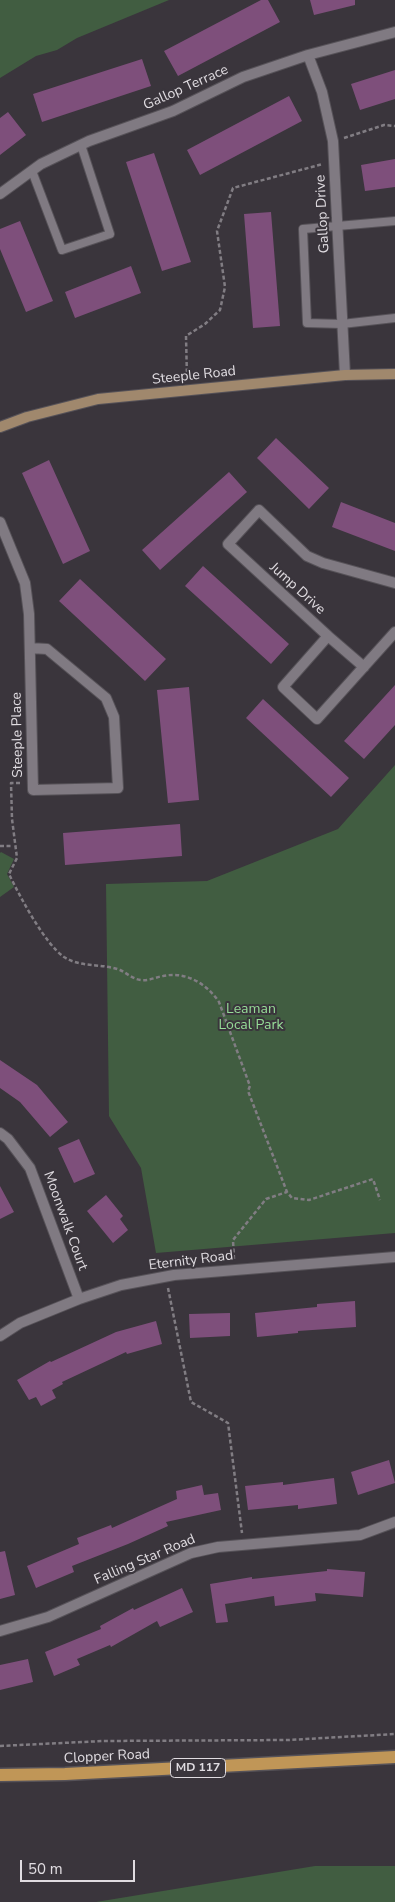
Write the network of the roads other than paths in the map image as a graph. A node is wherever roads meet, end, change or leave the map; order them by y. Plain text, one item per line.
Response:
1 (395, 32) edge
2 (308, 55) junction
3 (81, 145) junction
4 (32, 171) junction
5 (0, 194) edge
6 (395, 221) edge
7 (338, 225) junction
8 (395, 318) edge
9 (342, 324) junction
10 (395, 374) edge
11 (345, 375) junction
12 (0, 427) edge
13 (0, 522) edge
14 (395, 583) edge
15 (395, 632) edge
16 (328, 636) junction
17 (30, 648) junction
18 (364, 667) junction
19 (0, 1133) edge
20 (395, 1257) edge
21 (79, 1298) junction
22 (0, 1336) edge
23 (395, 1522) edge
24 (0, 1631) edge
25 (395, 1757) edge
26 (0, 1775) edge

1 - 2 street, Gallop Terrace
2 - 3 street, Gallop Terrace
2 - 7 street, Gallop Drive
3 - 4 street, Gallop Terrace
3 - 4 lane
4 - 5 street, Gallop Terrace
6 - 7 lane
7 - 9 street, Gallop Drive
7 - 9 lane
8 - 9 lane
9 - 11 street, Gallop Drive
10 - 11 street, Steeple Road
11 - 12 street, Steeple Road
13 - 17 street, Steeple Place
14 - 16 street, Jump Drive
15 - 18 street
16 - 18 street
16 - 18 street
17 - 17 street, Steeple Place
19 - 21 street, Moonwalk Court
20 - 21 street, Eternity Road
21 - 22 street, Eternity Road
23 - 24 street, Falling Star Road
25 - 26 main road, Clopper Road / MD 117

